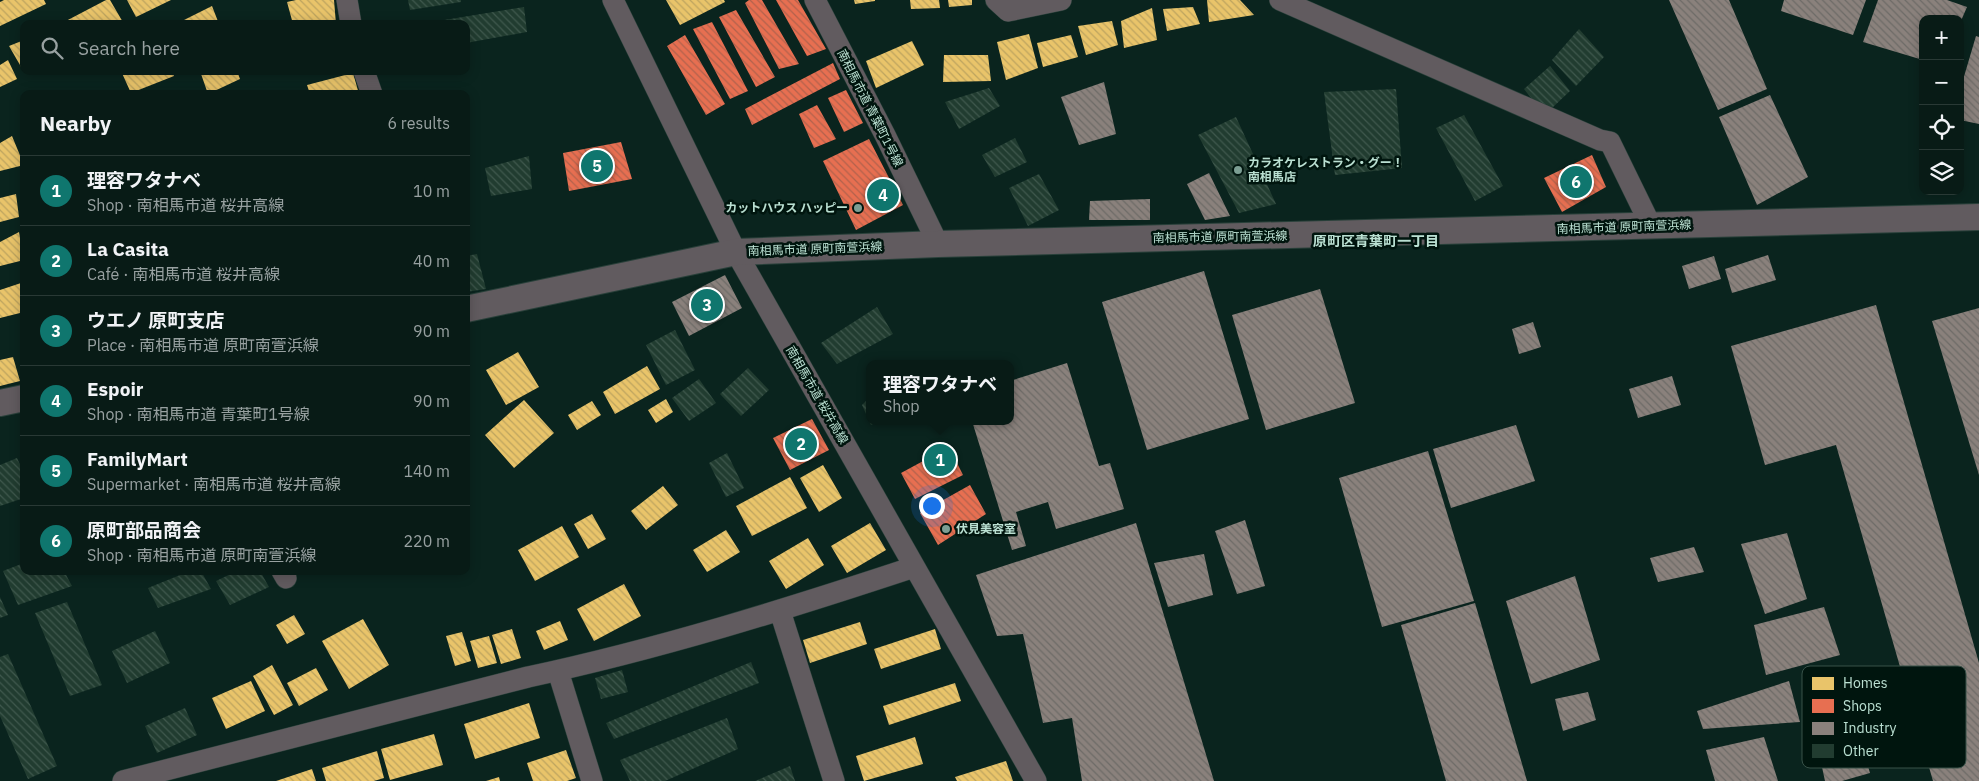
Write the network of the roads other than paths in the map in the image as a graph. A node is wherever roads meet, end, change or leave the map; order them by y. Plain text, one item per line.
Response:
1 (347, 0) edge
2 (613, 0) edge
3 (815, 0) edge
4 (996, 0) edge
5 (1061, 0) edge
6 (1280, 0) edge
7 (350, 20) edge
8 (365, 75) edge
9 (371, 90) edge
10 (1979, 217) edge
11 (1651, 226) junction
12 (938, 244) junction
13 (736, 252) junction
14 (470, 308) edge
15 (20, 399) edge
16 (0, 403) edge
17 (914, 566) junction
18 (780, 611) junction
19 (558, 671) junction
20 (175, 775) edge
21 (123, 781) edge
22 (592, 781) edge
23 (834, 781) edge
24 (1036, 781) edge

1 - 7 street
2 - 13 street, 南相馬市道 桜井高線
3 - 12 street, 南相馬市道 青葉町1号線
4 - 5 street
6 - 11 street
8 - 9 street
10 - 11 street, 南相馬市道 原町南萱浜線
11 - 12 street, 南相馬市道 原町南萱浜線
12 - 13 street, 南相馬市道 原町南萱浜線
13 - 14 street, 南相馬市道 原町南萱浜線
13 - 17 street, 南相馬市道 桜井高線
15 - 16 street
17 - 18 street
17 - 24 street, 南相馬市道 桜井高線
18 - 19 street
18 - 23 street
19 - 20 street
19 - 22 street
20 - 21 street

